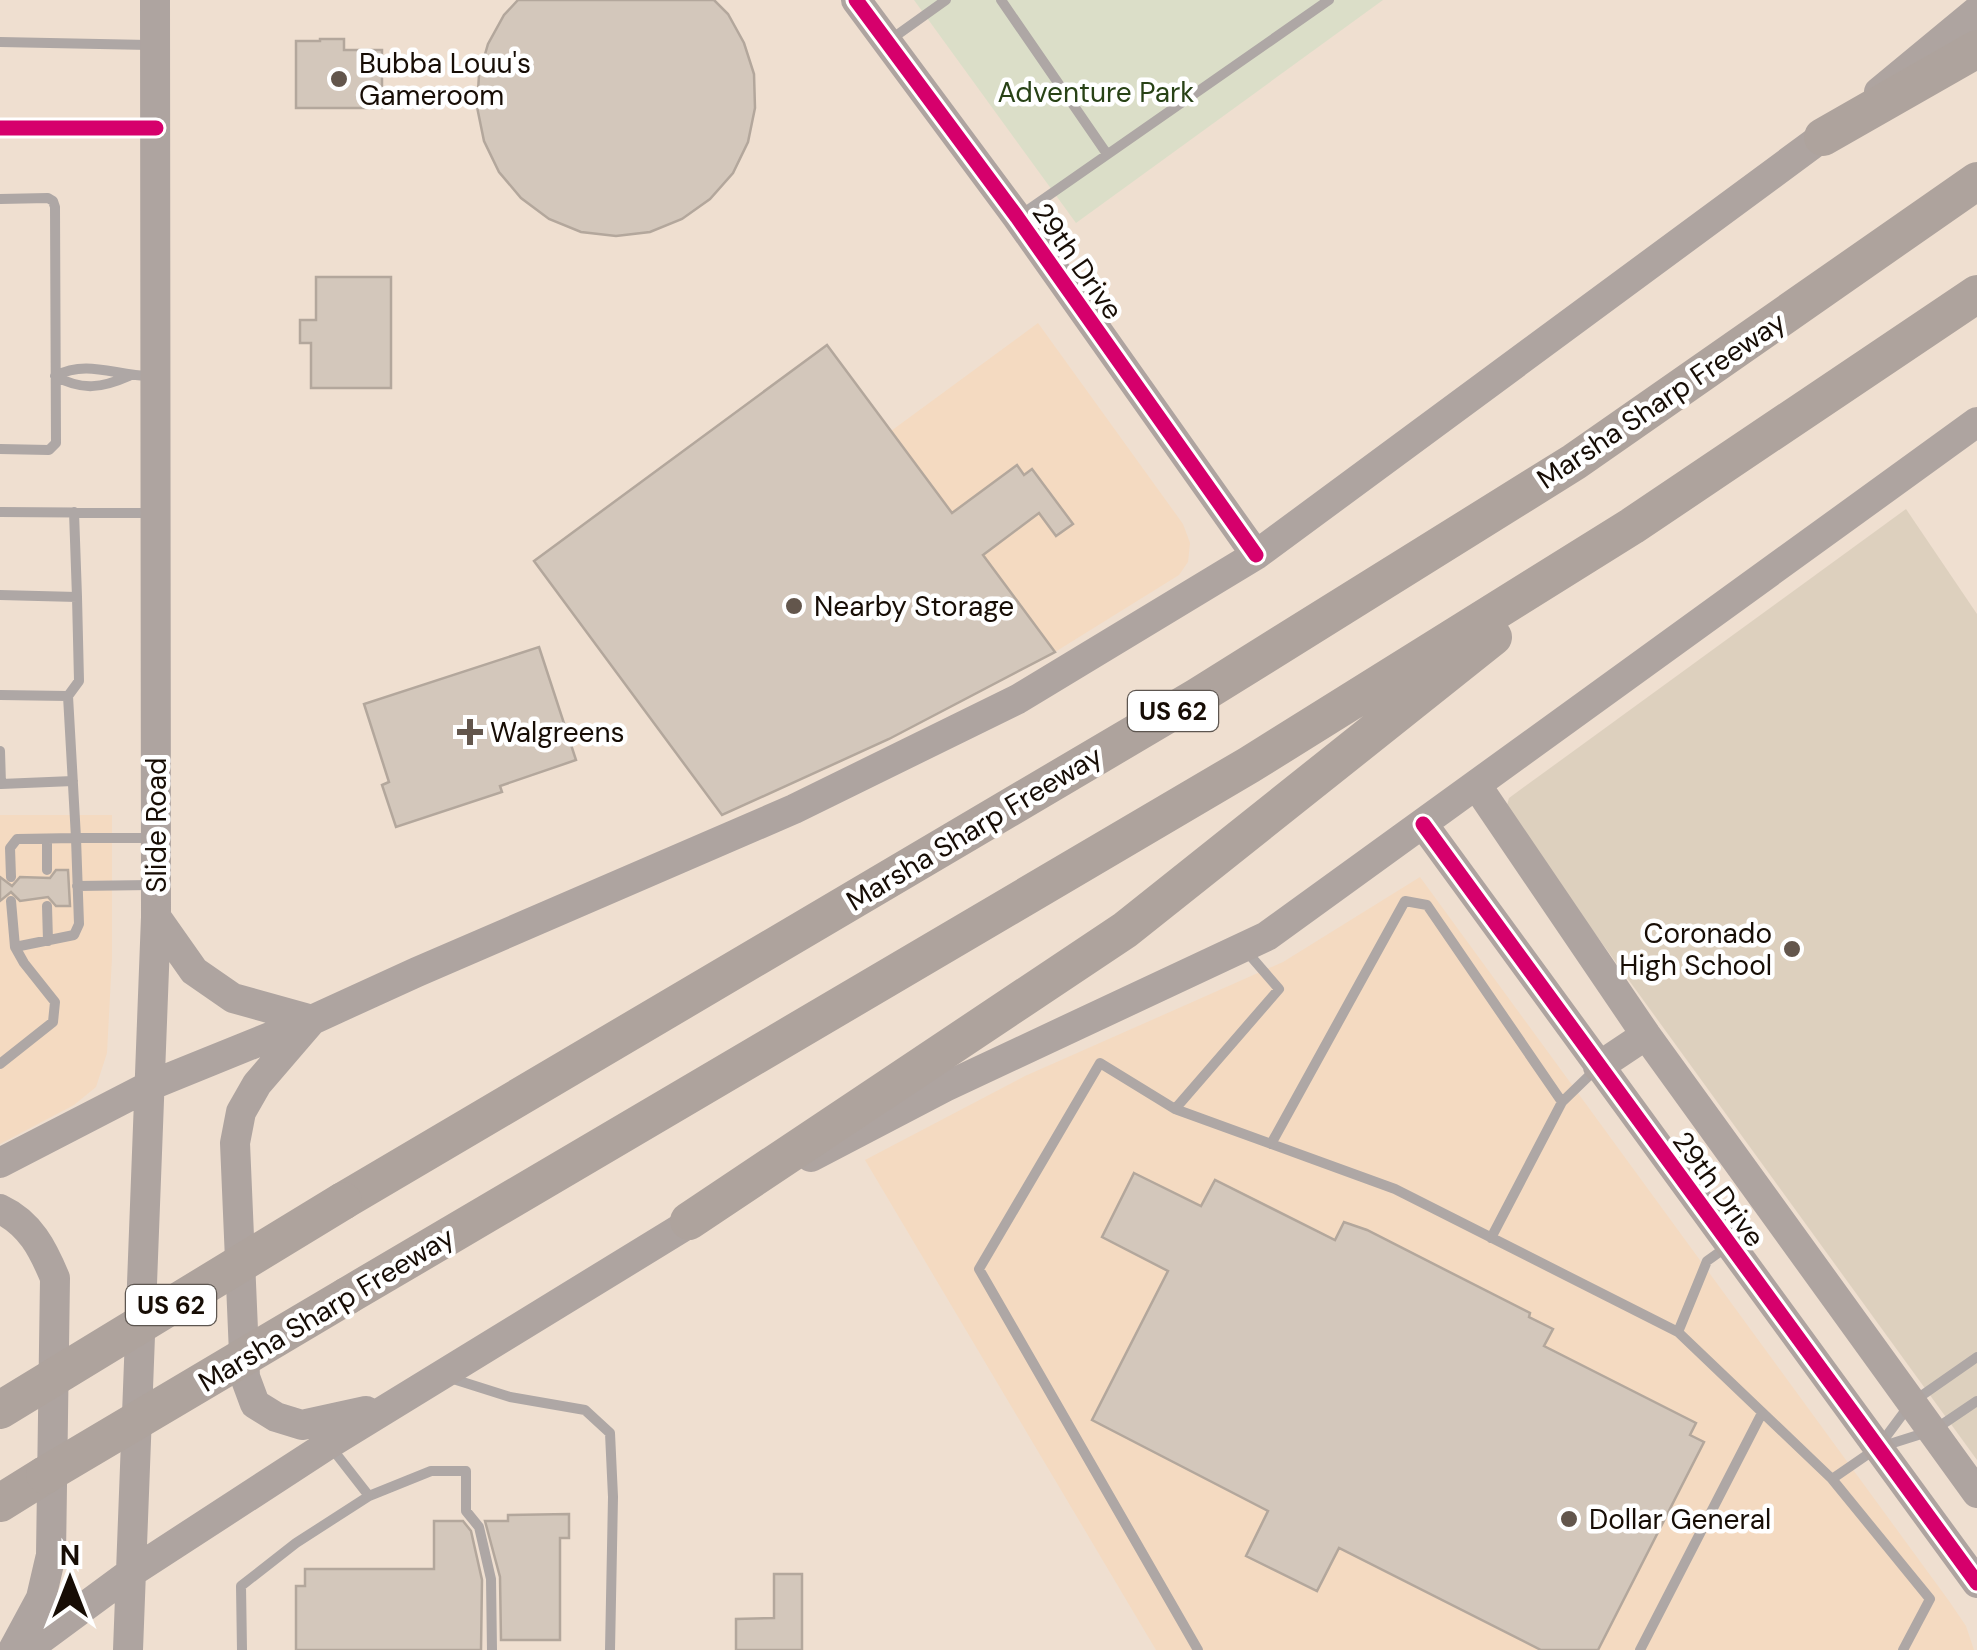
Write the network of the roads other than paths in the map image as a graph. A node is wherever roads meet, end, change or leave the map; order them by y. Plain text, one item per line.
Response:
1 (155, 0) edge
2 (856, 0) edge
3 (946, 0) edge
4 (1001, 0) edge
5 (1329, 0) edge
6 (1977, 11) edge
7 (0, 42) edge
8 (887, 42) junction
9 (155, 45) junction
10 (1977, 49) edge
11 (0, 128) edge
12 (156, 128) junction
13 (1824, 138) junction
14 (1107, 154) junction
15 (1977, 181) edge
16 (0, 199) edge
17 (1017, 217) junction
18 (1977, 294) edge
19 (55, 376) junction
20 (142, 376) junction
21 (1977, 422) edge
22 (0, 449) edge
23 (0, 512) edge
24 (74, 512) junction
25 (156, 513) junction
26 (1632, 526) junction
27 (1256, 555) junction
28 (0, 595) edge
29 (77, 597) junction
30 (0, 695) edge
31 (68, 696) junction
32 (0, 751) edge
33 (72, 781) junction
34 (1477, 786) junction
35 (1422, 824) junction
36 (46, 838) junction
37 (76, 838) junction
38 (156, 838) junction
39 (47, 870) dead end
40 (10, 877) dead end
41 (156, 885) junction
42 (78, 886) junction
43 (10, 900) dead end
44 (47, 906) dead end
45 (156, 917) junction
46 (48, 942) junction
47 (16, 947) junction
48 (1243, 947) junction
49 (312, 1020) junction
50 (1646, 1035) junction
51 (0, 1064) edge
52 (1598, 1067) junction
53 (149, 1086) junction
54 (1562, 1102) junction
55 (1175, 1108) junction
56 (1271, 1144) junction
57 (0, 1163) edge
58 (0, 1209) edge
59 (689, 1221) junction
60 (1491, 1238) junction
61 (1730, 1245) junction
62 (1678, 1332) junction
63 (1977, 1357) edge
64 (440, 1374) junction
65 (1977, 1400) edge
66 (1912, 1403) junction
67 (389, 1406) junction
68 (0, 1410) edge
69 (1762, 1413) junction
70 (1934, 1430) junction
71 (329, 1444) junction
72 (1877, 1448) junction
73 (1832, 1479) junction
74 (1977, 1493) edge
75 (369, 1496) junction
76 (0, 1503) edge
77 (129, 1574) junction
78 (1977, 1582) edge
79 (13, 1650) edge
80 (26, 1650) edge
81 (128, 1650) edge
82 (242, 1650) edge
83 (492, 1650) edge
84 (610, 1650) edge
85 (1198, 1650) edge
86 (1640, 1650) edge
87 (1903, 1650) edge

1 - 9 main road, Slide Road
2 - 8 main road, 29th Drive
3 - 8 lane
4 - 14 lane
5 - 14 lane
6 - 13 main road
7 - 9 lane
8 - 17 main road, 29th Drive
9 - 12 main road, Slide Road
10 - 13 highway
11 - 12 street
12 - 20 main road, Slide Road
13 - 27 main road
14 - 17 lane
15 - 68 highway, Marsha Sharp Freeway / US 62, bridge
16 - 19 lane
17 - 27 main road, 29th Drive
18 - 26 highway, Marsha Sharp Freeway
19 - 20 lane
19 - 20 lane
19 - 22 lane
20 - 25 main road, Slide Road
21 - 34 main road
23 - 24 lane
24 - 25 lane
24 - 29 lane
25 - 38 main road, Slide Road
26 - 59 highway
26 - 76 highway, Marsha Sharp Freeway, bridge
27 - 49 main road
28 - 29 lane
29 - 31 lane
30 - 31 lane
31 - 33 lane
32 - 33 lane
33 - 37 lane
34 - 35 main road
34 - 50 main road, 29th Drive
35 - 48 main road
35 - 52 main road, 29th Drive
36 - 37 lane
36 - 39 lane
36 - 40 lane
37 - 38 lane
37 - 42 lane
38 - 41 main road, Slide Road
41 - 42 lane
41 - 45 main road, Slide Road
42 - 46 lane
43 - 47 lane
44 - 46 lane
45 - 49 main road
45 - 53 main road, Slide Road
46 - 47 lane
47 - 51 lane
48 - 55 lane
48 - 59 main road
49 - 53 main road
49 - 67 main road
50 - 52 main road
50 - 66 main road, 29th Drive
52 - 54 lane
52 - 61 main road, 29th Drive
53 - 57 main road
53 - 77 main road, Slide Road
54 - 56 lane
54 - 60 lane
55 - 56 lane
55 - 85 lane
56 - 60 lane
58 - 79 main road
59 - 64 main road
60 - 62 lane
61 - 62 lane
61 - 72 main road, 29th Drive
62 - 69 lane
63 - 66 lane
64 - 67 main road
64 - 84 lane
65 - 70 lane
66 - 70 main road, 29th Drive
66 - 72 lane
67 - 71 main road
69 - 73 lane
69 - 86 lane
70 - 72 lane
70 - 74 main road, 29th Drive
71 - 75 lane
71 - 77 main road
72 - 73 lane
72 - 78 main road, 29th Drive
73 - 87 lane
75 - 82 lane
75 - 83 lane
77 - 80 main road
77 - 81 main road, Slide Road

